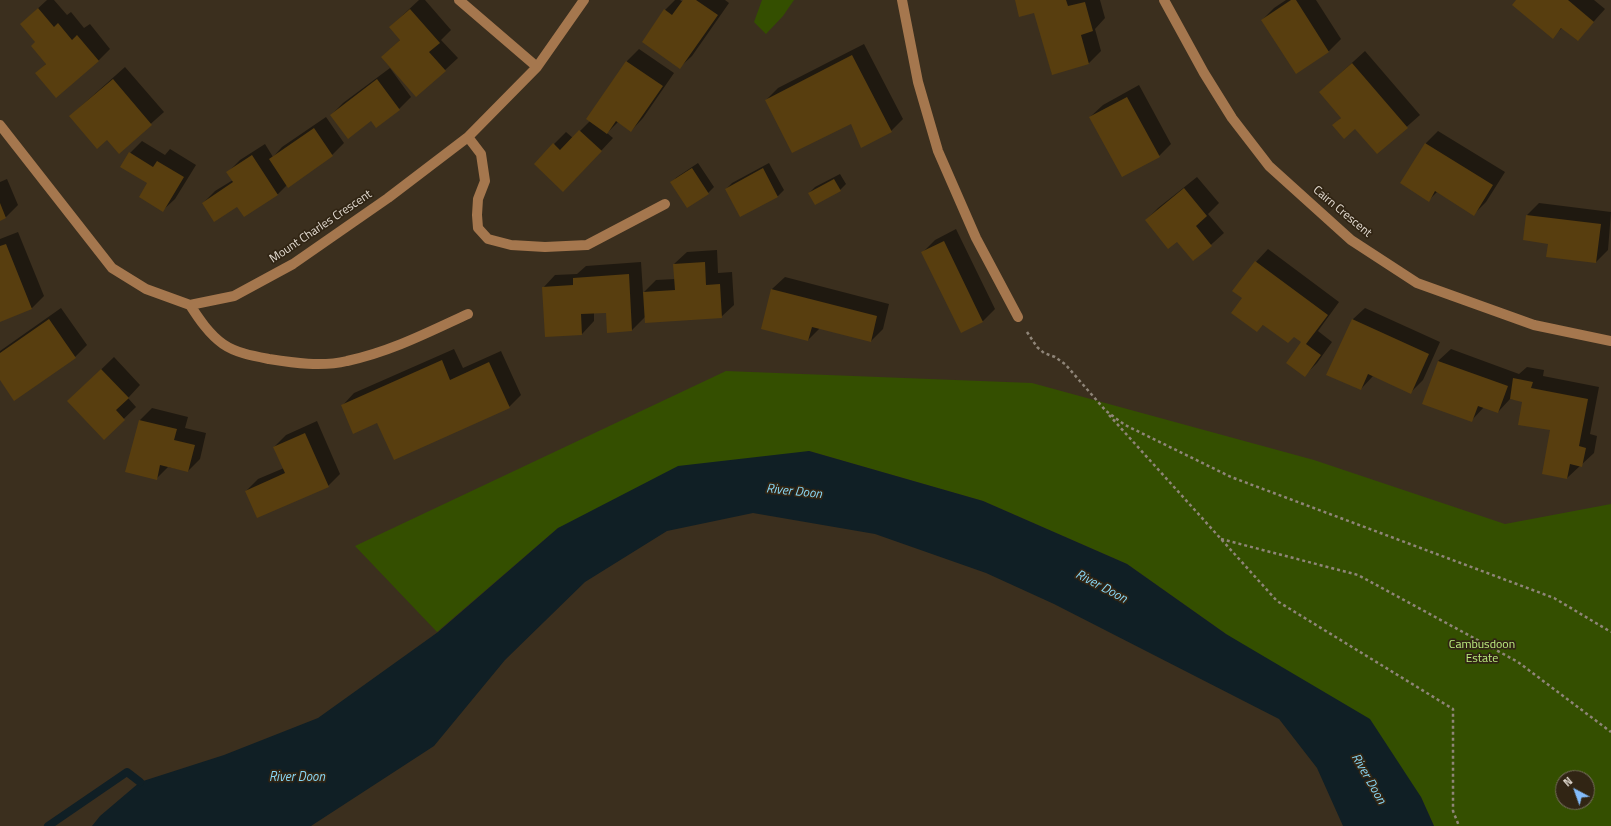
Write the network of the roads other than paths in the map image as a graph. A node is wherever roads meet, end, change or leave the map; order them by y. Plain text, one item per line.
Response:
1 (458, 0) edge
2 (584, 0) edge
3 (902, 0) edge
4 (1164, 0) edge
5 (537, 67) junction
6 (0, 125) edge
7 (468, 138) junction
8 (665, 204) dead end
9 (190, 305) junction
10 (468, 314) dead end
11 (1018, 316) road end
12 (1611, 341) edge

1 - 5 street
2 - 5 street, Mount Charles Crescent
3 - 11 street
4 - 12 street, Cairn Crescent
5 - 7 street, Mount Charles Crescent
6 - 9 street
7 - 8 street
7 - 9 street, Mount Charles Crescent
9 - 10 street

